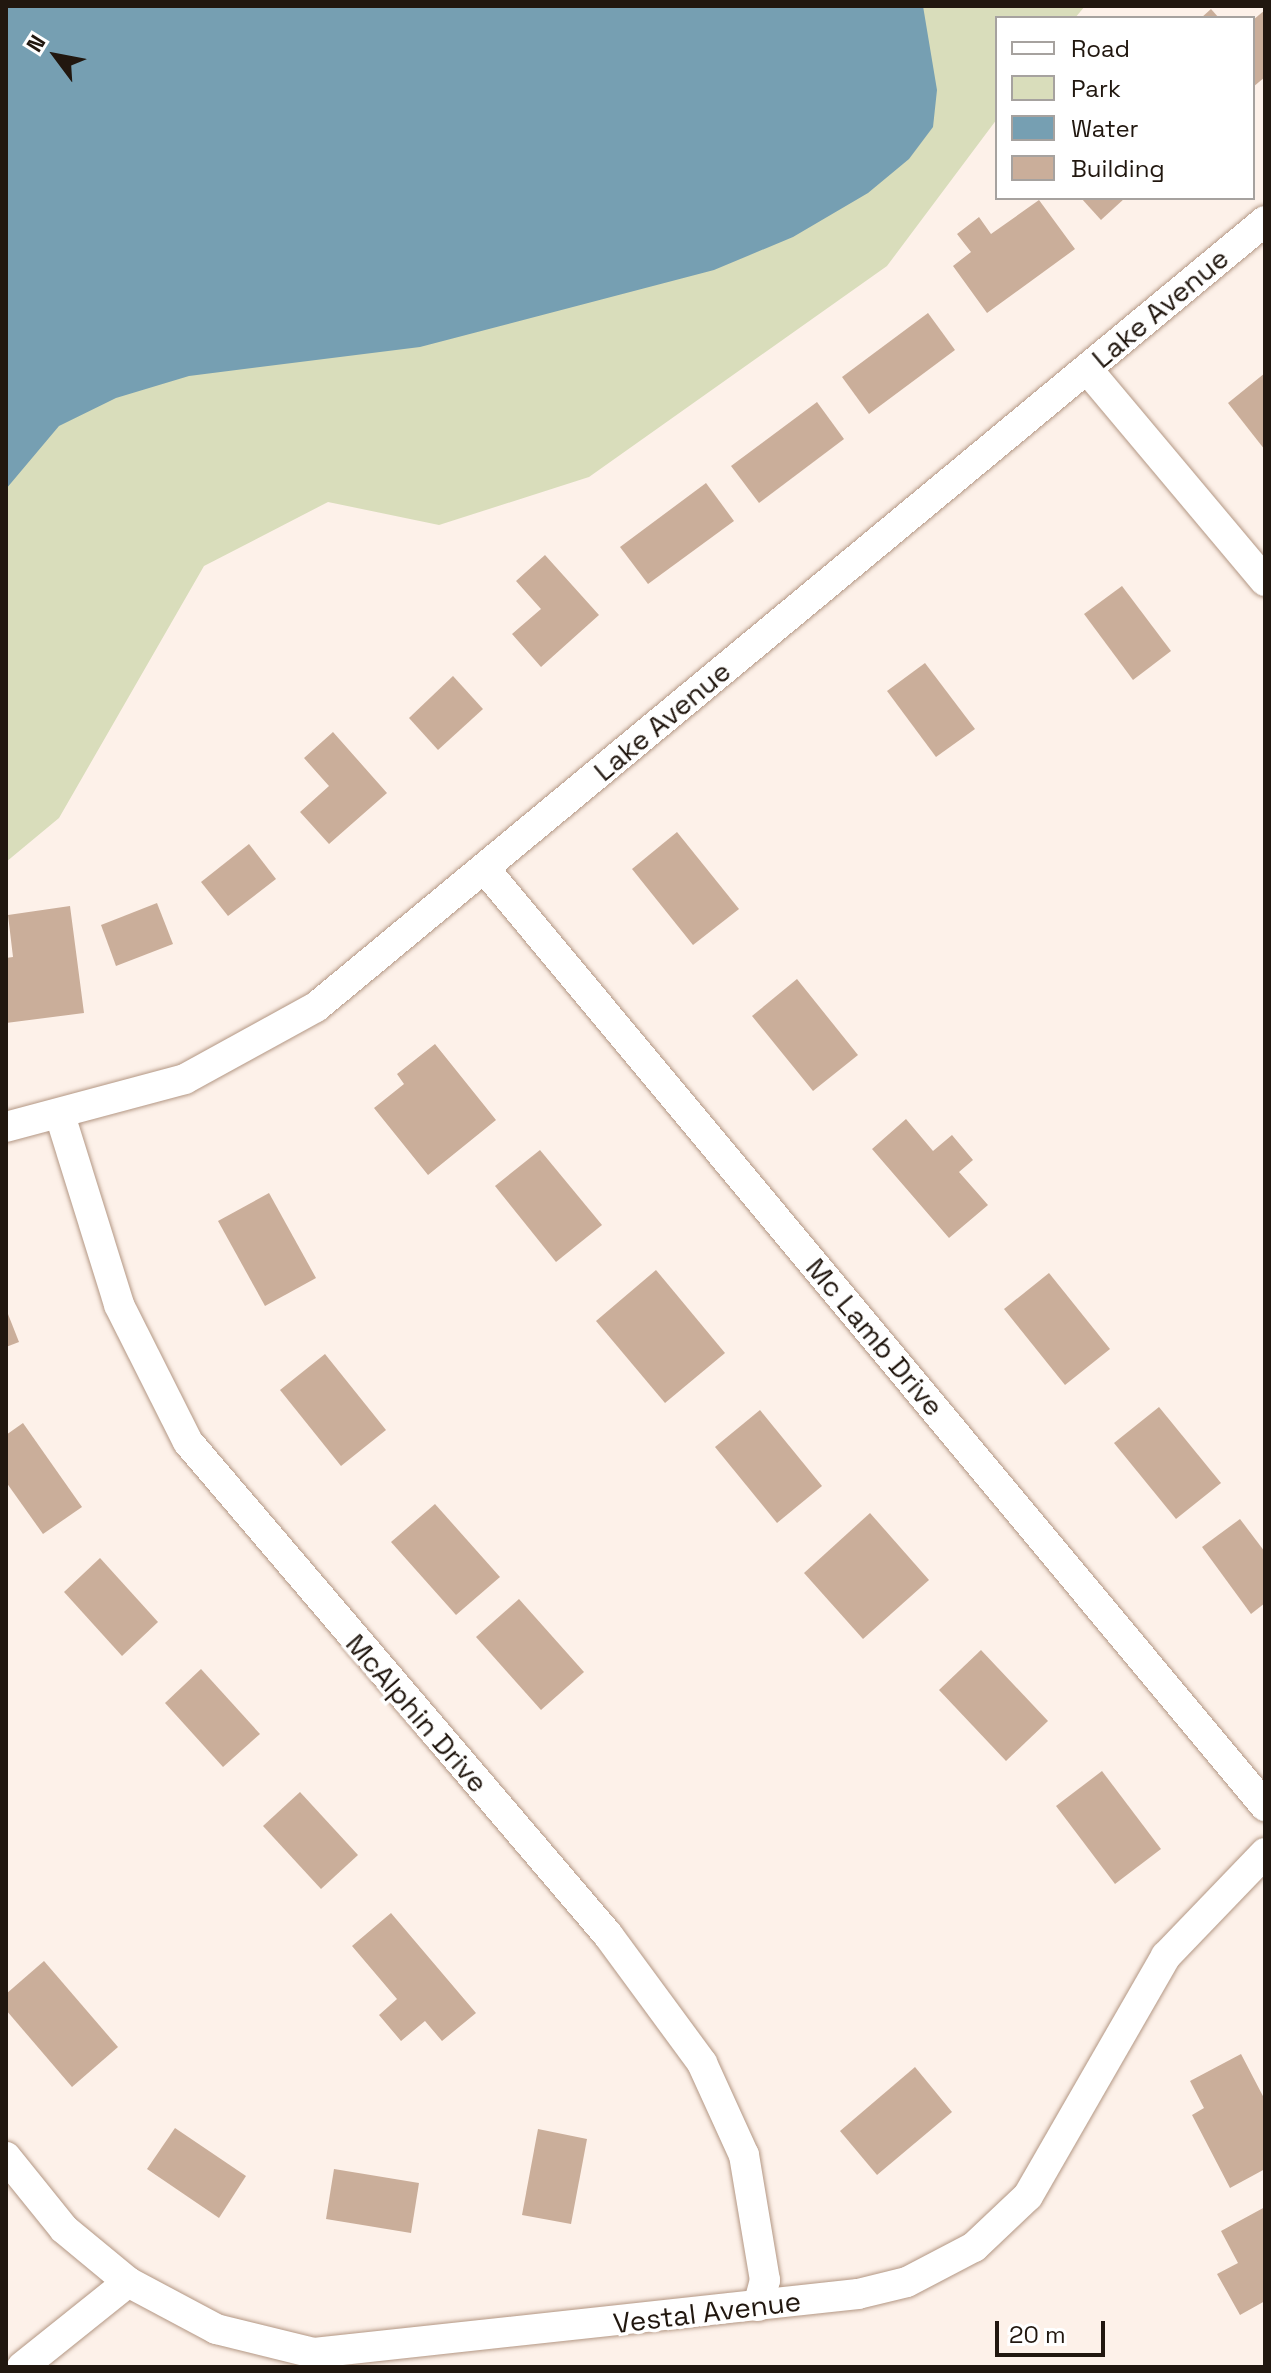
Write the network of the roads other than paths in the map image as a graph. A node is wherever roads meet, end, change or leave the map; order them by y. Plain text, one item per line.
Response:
1 (1265, 221) edge
2 (1087, 369) junction
3 (1265, 581) edge
4 (484, 868) junction
5 (60, 1115) junction
6 (6, 1127) edge
7 (1265, 1806) edge
8 (1265, 1853) edge
9 (6, 2157) edge
10 (128, 2282) junction
11 (758, 2306) junction
12 (22, 2367) edge

1 - 2 street, Lake Avenue
2 - 3 street
2 - 4 street, Lake Avenue
4 - 5 street, Lake Avenue
4 - 7 street, Mc Lamb Drive
5 - 6 street, Lake Avenue
5 - 11 street, McAlphin Drive
8 - 11 street, Vestal Avenue
9 - 10 street, Vestal Avenue
10 - 11 street, Vestal Avenue
10 - 12 street

